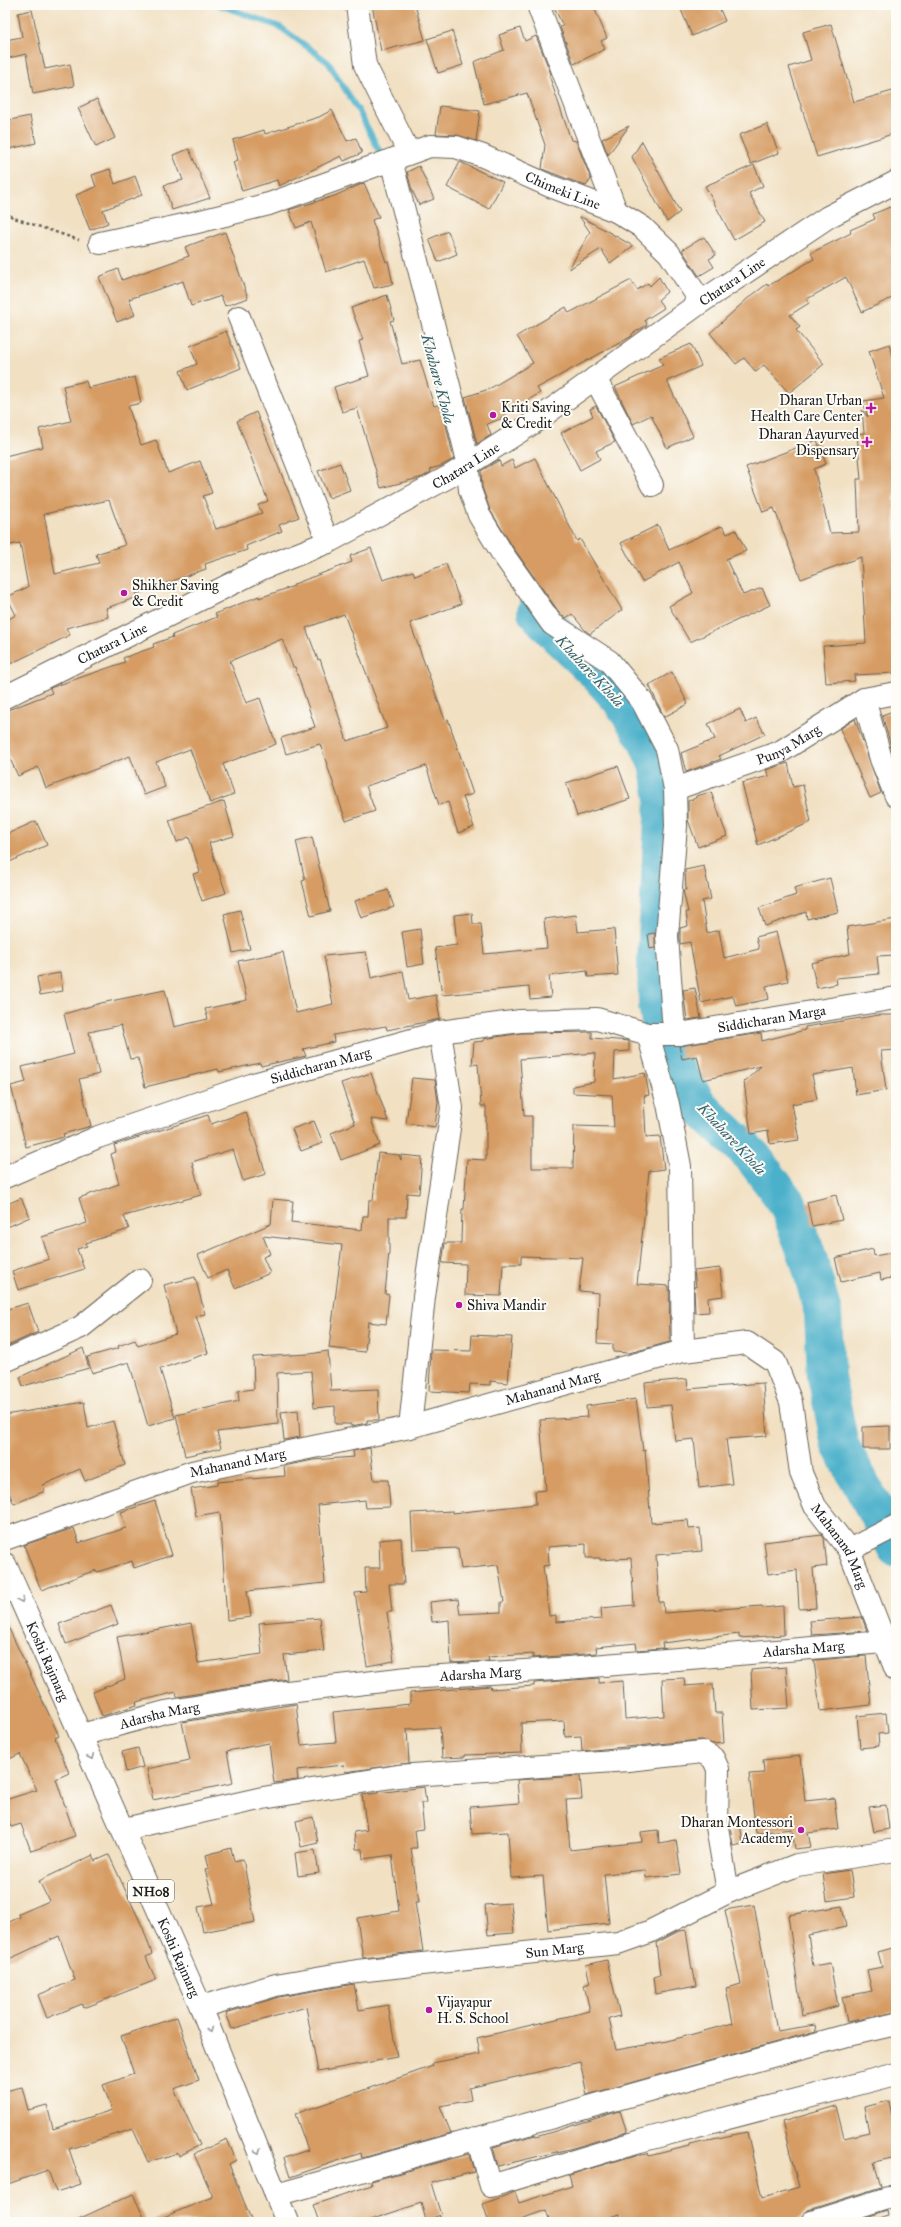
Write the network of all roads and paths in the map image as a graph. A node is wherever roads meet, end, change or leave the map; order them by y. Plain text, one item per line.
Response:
1 (357, 5) edge
2 (538, 5) edge
3 (391, 161) junction
4 (896, 182) edge
5 (616, 211) junction
6 (5, 212) edge
7 (100, 242) joint
8 (701, 302) junction
9 (239, 317) dead end
10 (595, 378) junction
11 (459, 471) junction
12 (652, 485) dead end
13 (328, 542) junction
14 (896, 692) edge
15 (5, 697) edge
16 (864, 699) junction
17 (675, 789) junction
18 (896, 796) edge
19 (896, 998) edge
20 (440, 1032) junction
21 (648, 1034) junction
22 (674, 1034) junction
23 (5, 1177) edge
24 (140, 1280) dead end
25 (683, 1351) junction
26 (5, 1361) edge
27 (410, 1427) junction
28 (896, 1526) edge
29 (5, 1540) edge
30 (849, 1550) junction
31 (5, 1564) edge
32 (884, 1642) junction
33 (896, 1670) edge
34 (81, 1735) junction
35 (124, 1829) junction
36 (896, 1850) edge
37 (728, 1892) junction
38 (201, 2006) junction
39 (896, 2024) edge
40 (896, 2074) edge
41 (477, 2138) junction
42 (276, 2195) junction
43 (888, 2198) dead end
44 (287, 2222) edge
45 (812, 2222) edge

1 - 3 street
2 - 5 street
3 - 5 street, Chimeki Line
3 - 7 street, Chimeki Line
3 - 11 street
4 - 8 street, Chatara Line
5 - 8 street, Chimeki Line
6 - 7 path
8 - 10 street, Chatara Line
9 - 13 street
10 - 11 street, Chatara Line
10 - 12 street
11 - 13 street, Chatara Line
11 - 17 street
13 - 15 street, Chatara Line
14 - 16 street, Punya Marg
16 - 17 street, Punya Marg
16 - 18 street
17 - 22 street
19 - 22 street, Siddicharan Marga
20 - 21 street, Siddicharan Marg
20 - 23 street, Siddicharan Marg
20 - 27 street
21 - 22 street, Siddicharan Marga
21 - 25 street
24 - 26 street
25 - 27 street, Mahanand Marg
25 - 30 street, Mahanand Marg
27 - 29 street, Mahanand Marg
28 - 30 street
30 - 32 street, Mahanand Marg
31 -> 34 street, Koshi Rajmarg / NH08
32 - 33 street, Mahanand Marg
32 - 34 street, Adarsha Marg
34 -> 35 street, Koshi Rajmarg / NH08
35 - 37 street
35 - 38 street, Koshi Rajmarg / NH08
36 - 37 street, Sun Marg
37 - 38 street, Sun Marg
38 -> 42 street, Koshi Rajmarg / NH08
39 - 41 street
40 - 41 street
41 - 42 street
42 - 44 street, Koshi Rajmarg / NH08
43 - 45 street

